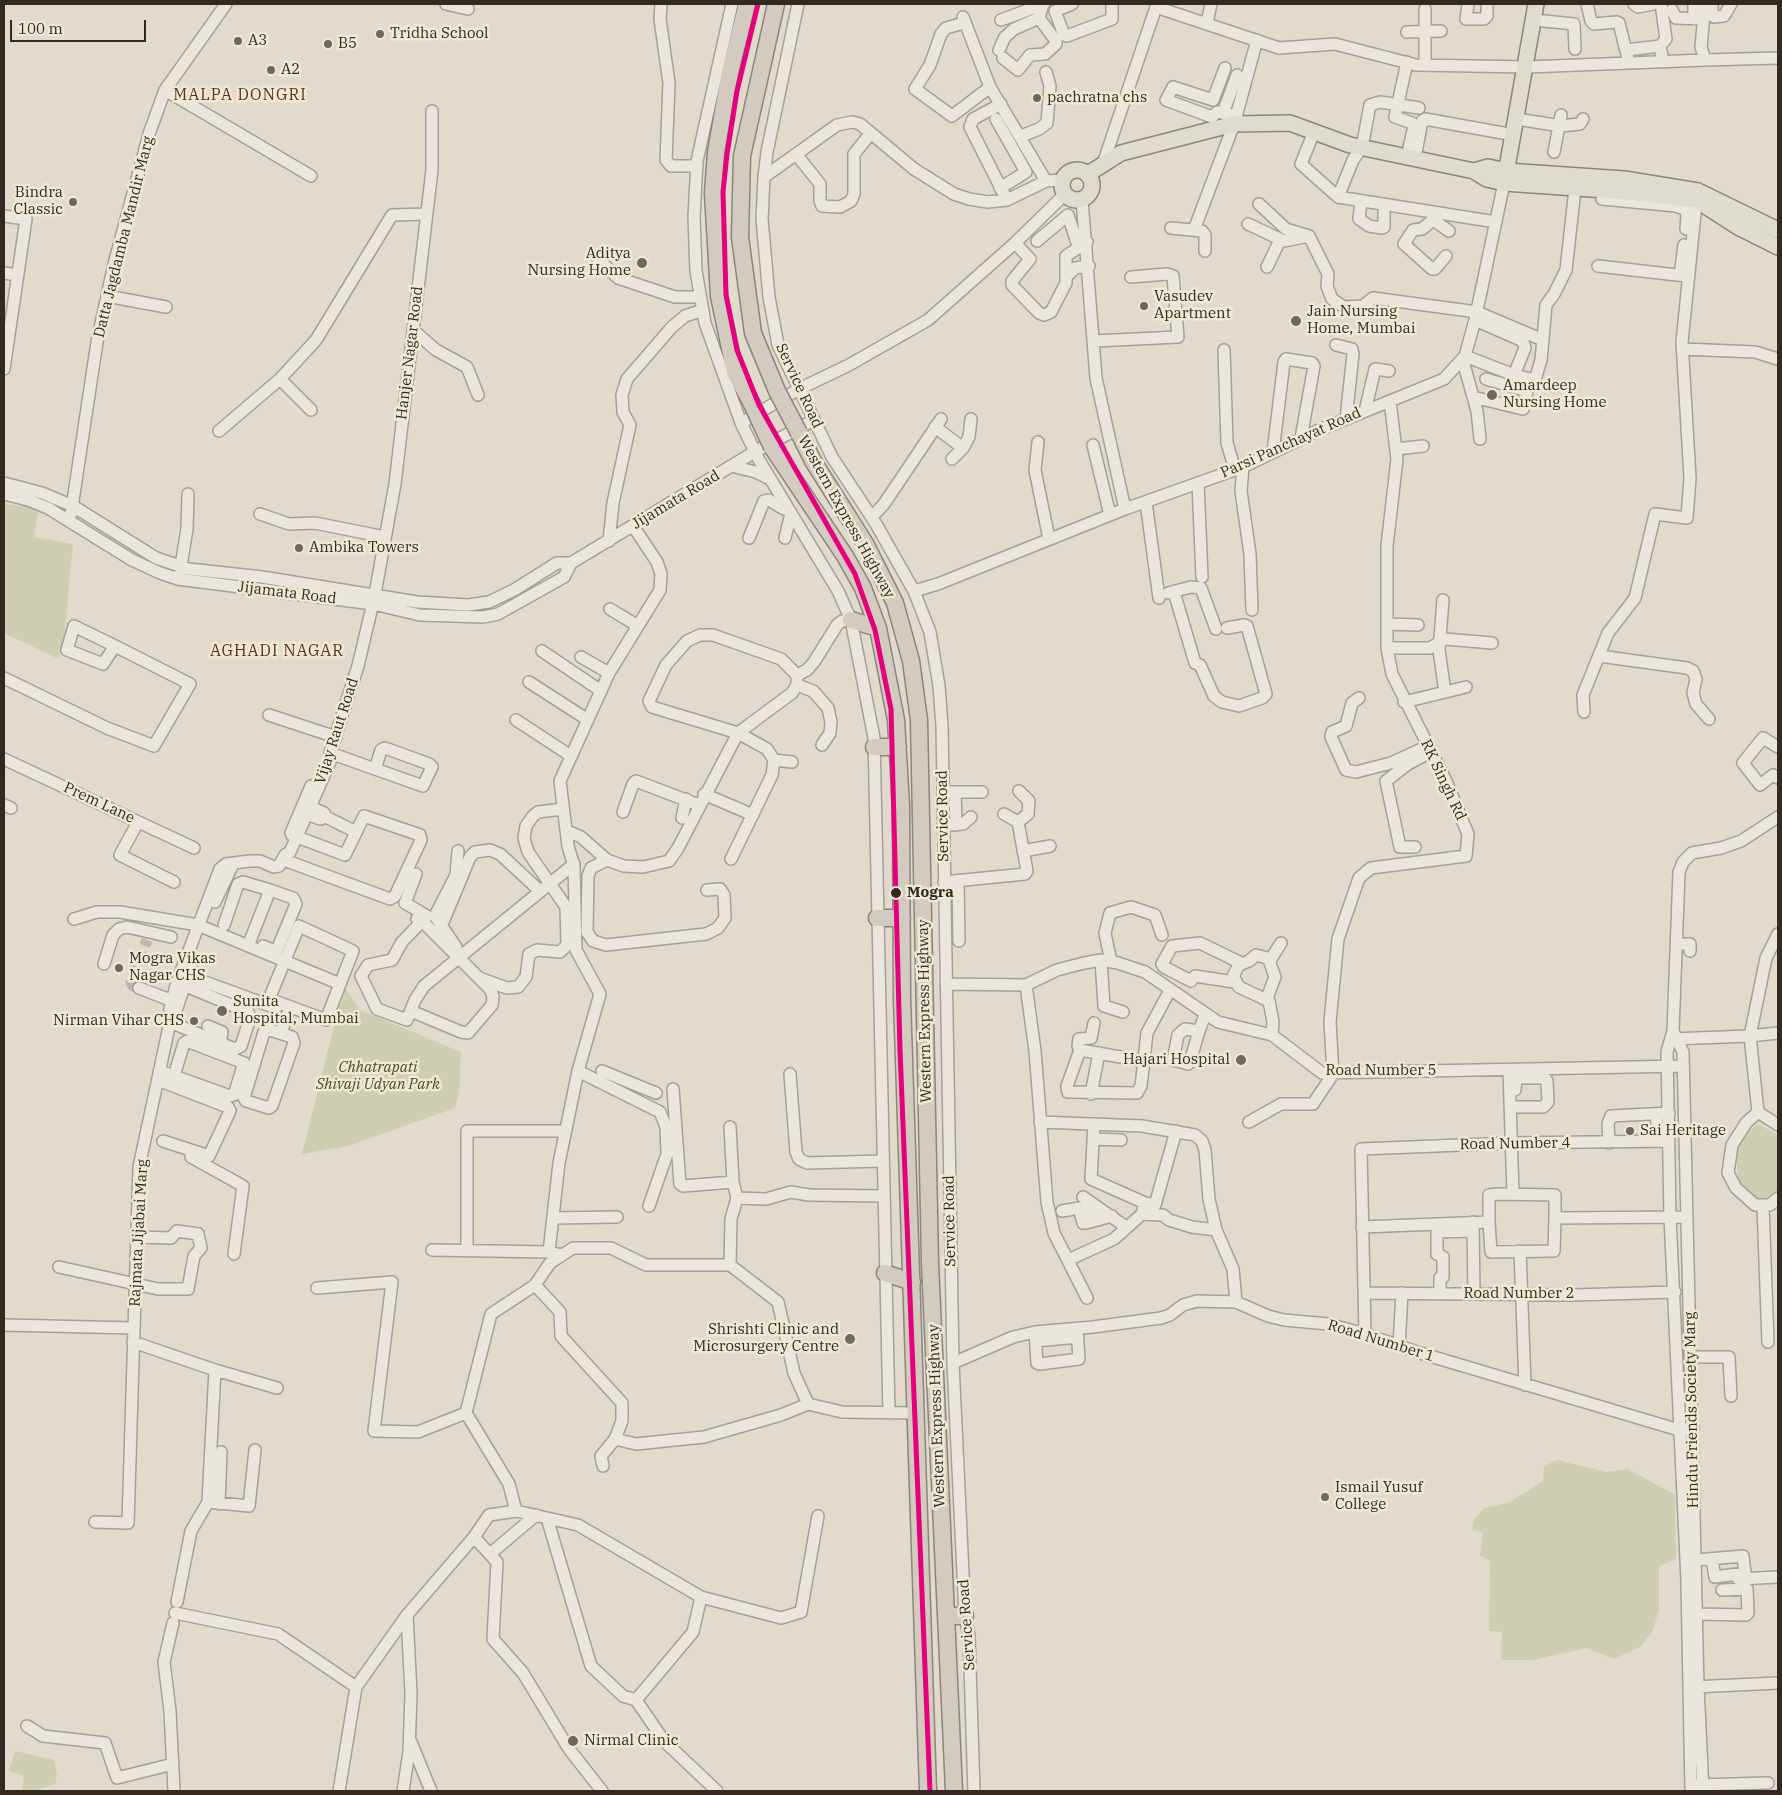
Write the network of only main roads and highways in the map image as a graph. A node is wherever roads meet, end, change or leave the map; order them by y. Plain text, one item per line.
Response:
1 (747, 4) edge
2 (776, 4) edge
3 (1536, 4) edge
4 (1088, 174) junction
5 (1506, 177) junction
6 (1697, 196) junction
7 (1778, 230) edge
8 (1778, 247) edge
9 (851, 620) road end
10 (878, 628) junction
11 (874, 747) road end
12 (898, 747) junction
13 (877, 918) road end
14 (902, 918) junction
15 (885, 1273) road end
16 (912, 1282) junction
17 (946, 1616) junction
18 (964, 1616) road end
19 (928, 1791) edge
20 (954, 1791) edge

1 - 10 highway, Western Express Highway, bridge
2 - 17 highway, Western Express Highway, bridge
3 - 5 main road
4 - 4 main road
4 - 5 main road
5 - 6 main road
5 - 6 main road
6 - 7 main road
6 - 8 main road
9 - 10 highway
10 - 12 highway, Western Express Highway
11 - 12 highway
12 - 14 highway, Western Express Highway
13 - 14 highway
14 - 16 highway, Western Express Highway
15 - 16 highway
16 - 19 highway, Western Express Highway
17 - 18 highway
17 - 20 highway, Western Express Highway

